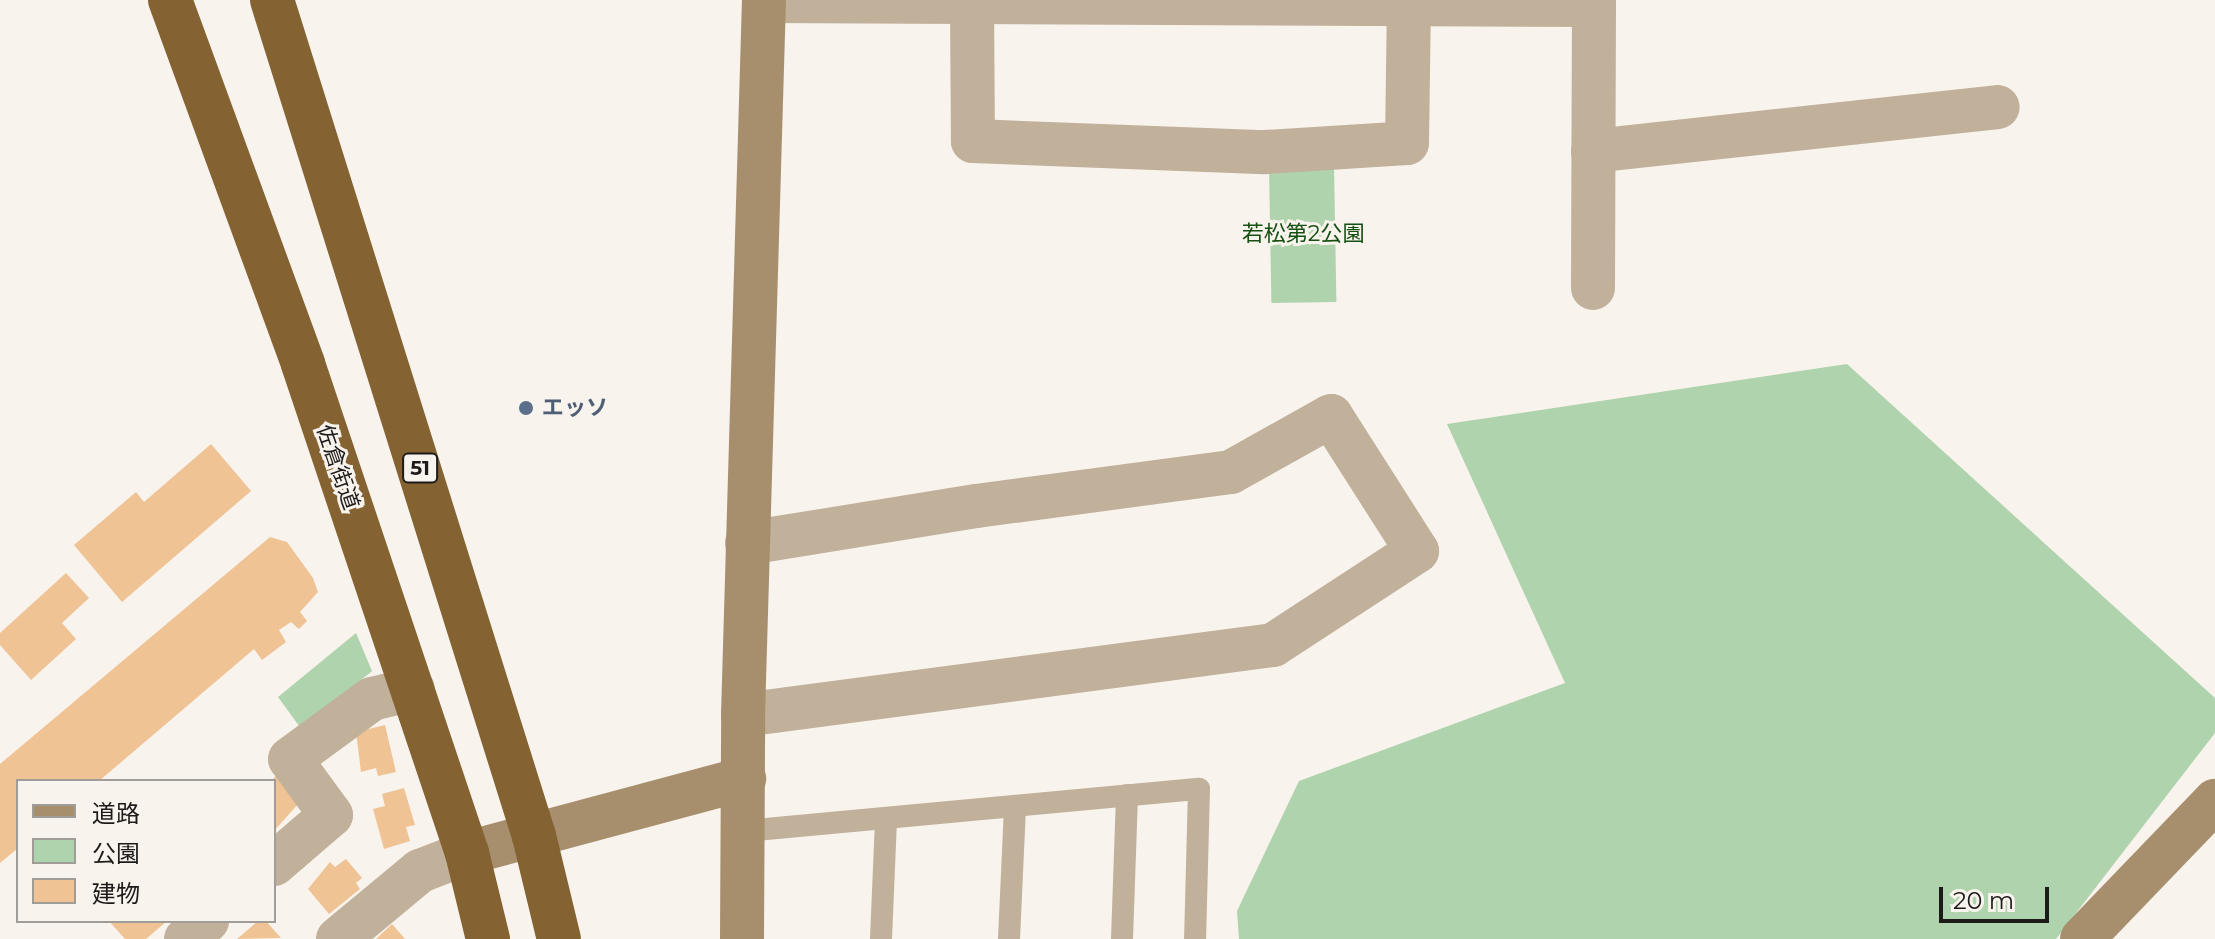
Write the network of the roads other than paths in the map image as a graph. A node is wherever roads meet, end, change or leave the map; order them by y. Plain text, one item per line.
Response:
1 (170, 0) edge
2 (272, 0) edge
3 (764, 0) edge
4 (1594, 3) edge
5 (972, 4) junction
6 (1409, 5) junction
7 (1998, 107) dead end
8 (1593, 151) junction
9 (1593, 288) dead end
10 (747, 543) junction
11 (413, 689) junction
12 (743, 715) junction
13 (744, 779) junction
14 (1127, 795) junction
15 (2215, 801) edge
16 (1015, 806) junction
17 (886, 818) junction
18 (744, 831) junction
19 (534, 836) junction
20 (467, 853) junction
21 (276, 862) edge
22 (205, 923) edge
23 (186, 939) edge
24 (338, 939) edge
25 (488, 939) edge
26 (559, 939) edge
27 (742, 939) edge
28 (881, 939) edge
29 (1009, 939) edge
30 (1122, 939) edge
31 (1195, 939) edge
32 (2082, 939) edge

1 - 11 highway, 佐倉街道
2 - 19 highway, 51
3 - 5 street
3 - 10 street
4 - 6 street
4 - 8 street
5 - 6 street
5 - 6 street
7 - 8 street
8 - 9 street
10 - 12 street
10 - 12 street
11 - 20 highway, 佐倉街道
11 - 21 street
12 - 13 street
13 - 18 street
13 - 19 street
14 - 16 lane
14 - 30 lane
14 - 31 lane
15 - 32 street
16 - 17 lane
16 - 29 lane
17 - 18 lane
17 - 28 lane
18 - 27 street
19 - 20 street
19 - 26 highway, 51
20 - 24 street
20 - 25 highway, 佐倉街道
22 - 23 street

